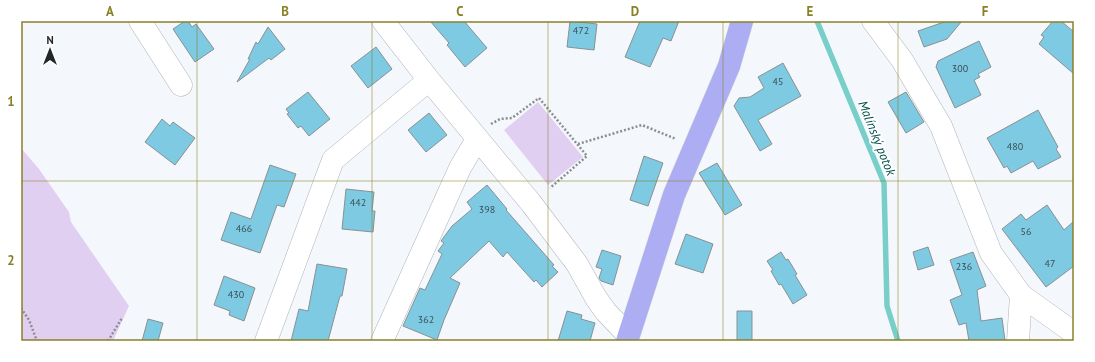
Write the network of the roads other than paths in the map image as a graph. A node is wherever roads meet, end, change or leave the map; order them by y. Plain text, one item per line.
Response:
1 (140, 21) edge
2 (383, 21) edge
3 (742, 21) edge
4 (873, 21) edge
5 (429, 80) junction
6 (181, 85) dead end
7 (476, 138) junction
8 (1021, 295) junction
9 (1074, 333) edge
10 (627, 338) edge
11 (266, 341) edge
12 (382, 341) edge
13 (1018, 341) edge

1 - 6 street
2 - 5 street
3 - 10 main road
4 - 8 street
5 - 7 street
5 - 11 street
7 - 10 street
7 - 12 street
8 - 9 street
8 - 13 street

